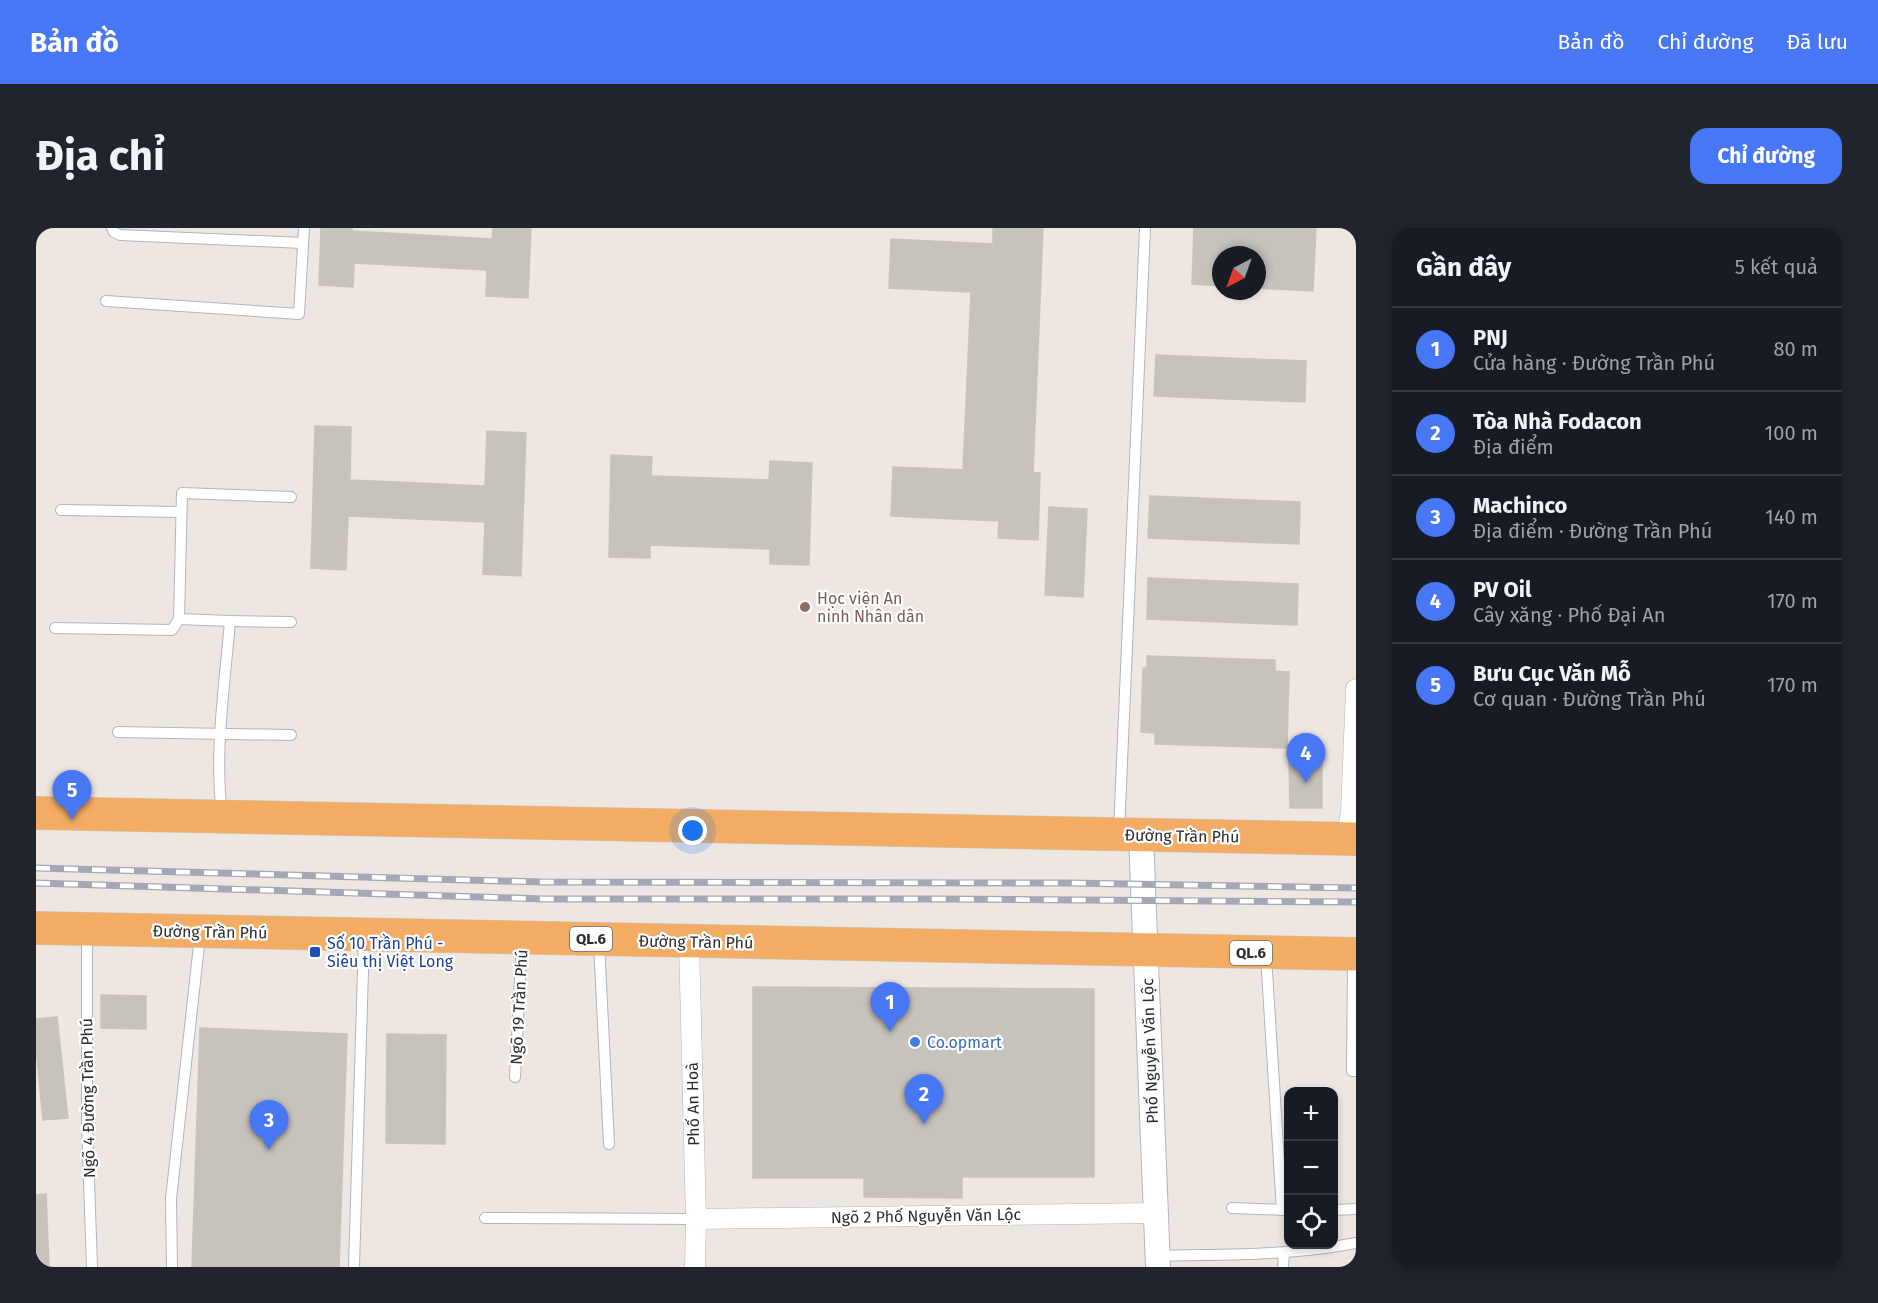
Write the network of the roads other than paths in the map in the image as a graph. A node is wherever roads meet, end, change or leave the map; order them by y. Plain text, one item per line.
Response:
1 (112, 228) edge
2 (304, 228) edge
3 (1145, 228) edge
4 (207, 233) edge
5 (303, 243) junction
6 (106, 301) dead end
7 (291, 497) dead end
8 (61, 510) dead end
9 (181, 512) junction
10 (179, 619) junction
11 (230, 621) junction
12 (291, 622) dead end
13 (55, 628) dead end
14 (1356, 689) edge
15 (118, 732) dead end
16 (221, 735) junction
17 (291, 735) dead end
18 (36, 813) edge
19 (222, 817) junction
20 (1130, 835) junction
21 (1351, 839) edge
22 (36, 928) edge
23 (87, 929) junction
24 (200, 932) junction
25 (364, 935) junction
26 (523, 938) junction
27 (599, 939) junction
28 (689, 942) junction
29 (1147, 951) junction
30 (1266, 953) junction
31 (1354, 954) edge
32 (1356, 1071) edge
33 (515, 1077) dead end
34 (609, 1144) dead end
35 (1284, 1196) edge
36 (1232, 1208) dead end
37 (1356, 1209) edge
38 (1284, 1210) edge
39 (1338, 1210) edge
40 (1156, 1214) junction
41 (485, 1218) dead end
42 (696, 1219) junction
43 (1356, 1243) edge
44 (1284, 1253) junction
45 (1158, 1261) edge
46 (92, 1267) edge
47 (172, 1267) edge
48 (354, 1267) edge
49 (695, 1267) edge
50 (1283, 1267) edge

1 - 4 lane
2 - 5 lane
3 - 20 lane
4 - 5 lane
5 - 6 lane
7 - 9 lane
8 - 9 lane
9 - 10 lane
10 - 11 lane
10 - 13 lane
11 - 12 lane
11 - 16 lane
14 - 21 street
15 - 16 lane
16 - 17 lane
16 - 19 lane
18 - 19 highway, Đường Trần Phú
19 - 20 highway, Đường Trần Phú
20 - 21 highway, Đường Trần Phú
20 - 29 street, Phố Nguyễn Văn Lộc
22 - 23 highway, Đường Trần Phú / QL.6
23 - 24 highway, Đường Trần Phú / QL.6
23 - 46 lane, Ngõ 4 Đường Trần Phú
24 - 25 highway, Đường Trần Phú / QL.6
24 - 47 lane
25 - 26 highway, Đường Trần Phú / QL.6
25 - 48 lane
26 - 27 highway, Đường Trần Phú / QL.6
26 - 33 lane, Ngõ 19 Trần Phú
27 - 28 highway, Đường Trần Phú / QL.6
27 - 34 lane
28 - 29 highway, Đường Trần Phú / QL.6
28 - 42 street, Phố An Hoà
29 - 30 highway, Đường Trần Phú / QL.6
29 - 40 street, Phố Nguyễn Văn Lộc
30 - 31 highway, Đường Trần Phú / QL.6
30 - 35 lane
31 - 32 lane
36 - 38 lane
37 - 39 lane
40 - 42 street, Ngõ 2 Phố Nguyễn Văn Lộc
40 - 45 street, Phố Nguyễn Văn Lộc
41 - 42 lane
42 - 49 street, Phố An Hoà
43 - 44 lane
44 - 45 lane
44 - 50 lane

